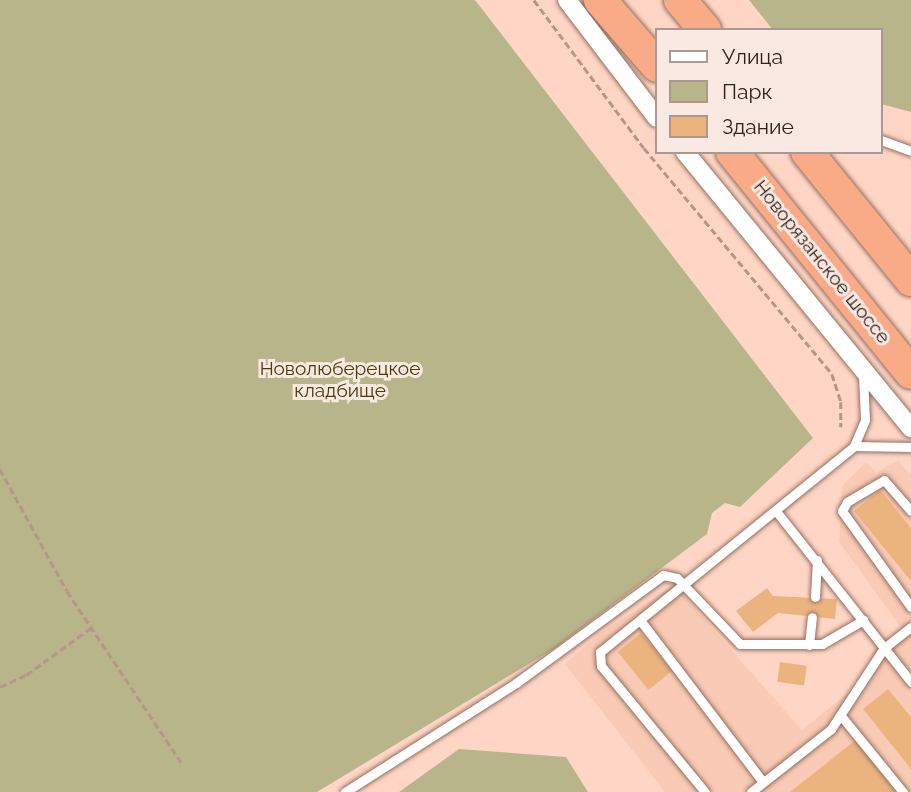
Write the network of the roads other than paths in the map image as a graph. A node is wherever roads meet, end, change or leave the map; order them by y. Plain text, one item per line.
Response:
1 (568, 0) edge
2 (600, 0) edge
3 (680, 0) edge
4 (703, 28) edge
5 (656, 65) edge
6 (656, 117) edge
7 (883, 141) edge
8 (911, 151) edge
9 (687, 154) edge
10 (734, 154) edge
11 (809, 154) edge
12 (911, 280) edge
13 (863, 370) junction
14 (911, 373) edge
15 (911, 428) edge
16 (855, 446) junction
17 (911, 447) edge
18 (776, 511) junction
19 (911, 511) edge
20 (817, 560) junction
21 (683, 586) junction
22 (815, 597) dead end
23 (911, 607) edge
24 (813, 617) dead end
25 (640, 620) junction
26 (863, 620) junction
27 (911, 626) edge
28 (809, 645) junction
29 (884, 648) junction
30 (911, 682) edge
31 (842, 717) junction
32 (763, 782) junction
33 (345, 792) edge
34 (705, 792) edge
35 (751, 792) edge
36 (903, 792) edge

1 - 6 street
2 - 5 highway
3 - 4 highway
7 - 8 lane
9 - 13 street
10 - 14 highway, Новорязанское шоссе
11 - 12 highway
13 - 15 street
13 - 16 lane
16 - 17 lane
16 - 18 lane
18 - 20 lane
18 - 21 lane
19 - 23 lane
20 - 22 lane
20 - 26 lane
21 - 25 lane
21 - 28 lane
21 - 33 lane
24 - 28 lane
25 - 32 lane
25 - 34 lane
26 - 28 lane
26 - 29 lane
27 - 29 lane
29 - 30 lane
29 - 31 lane
31 - 32 lane
31 - 36 lane
32 - 35 lane

